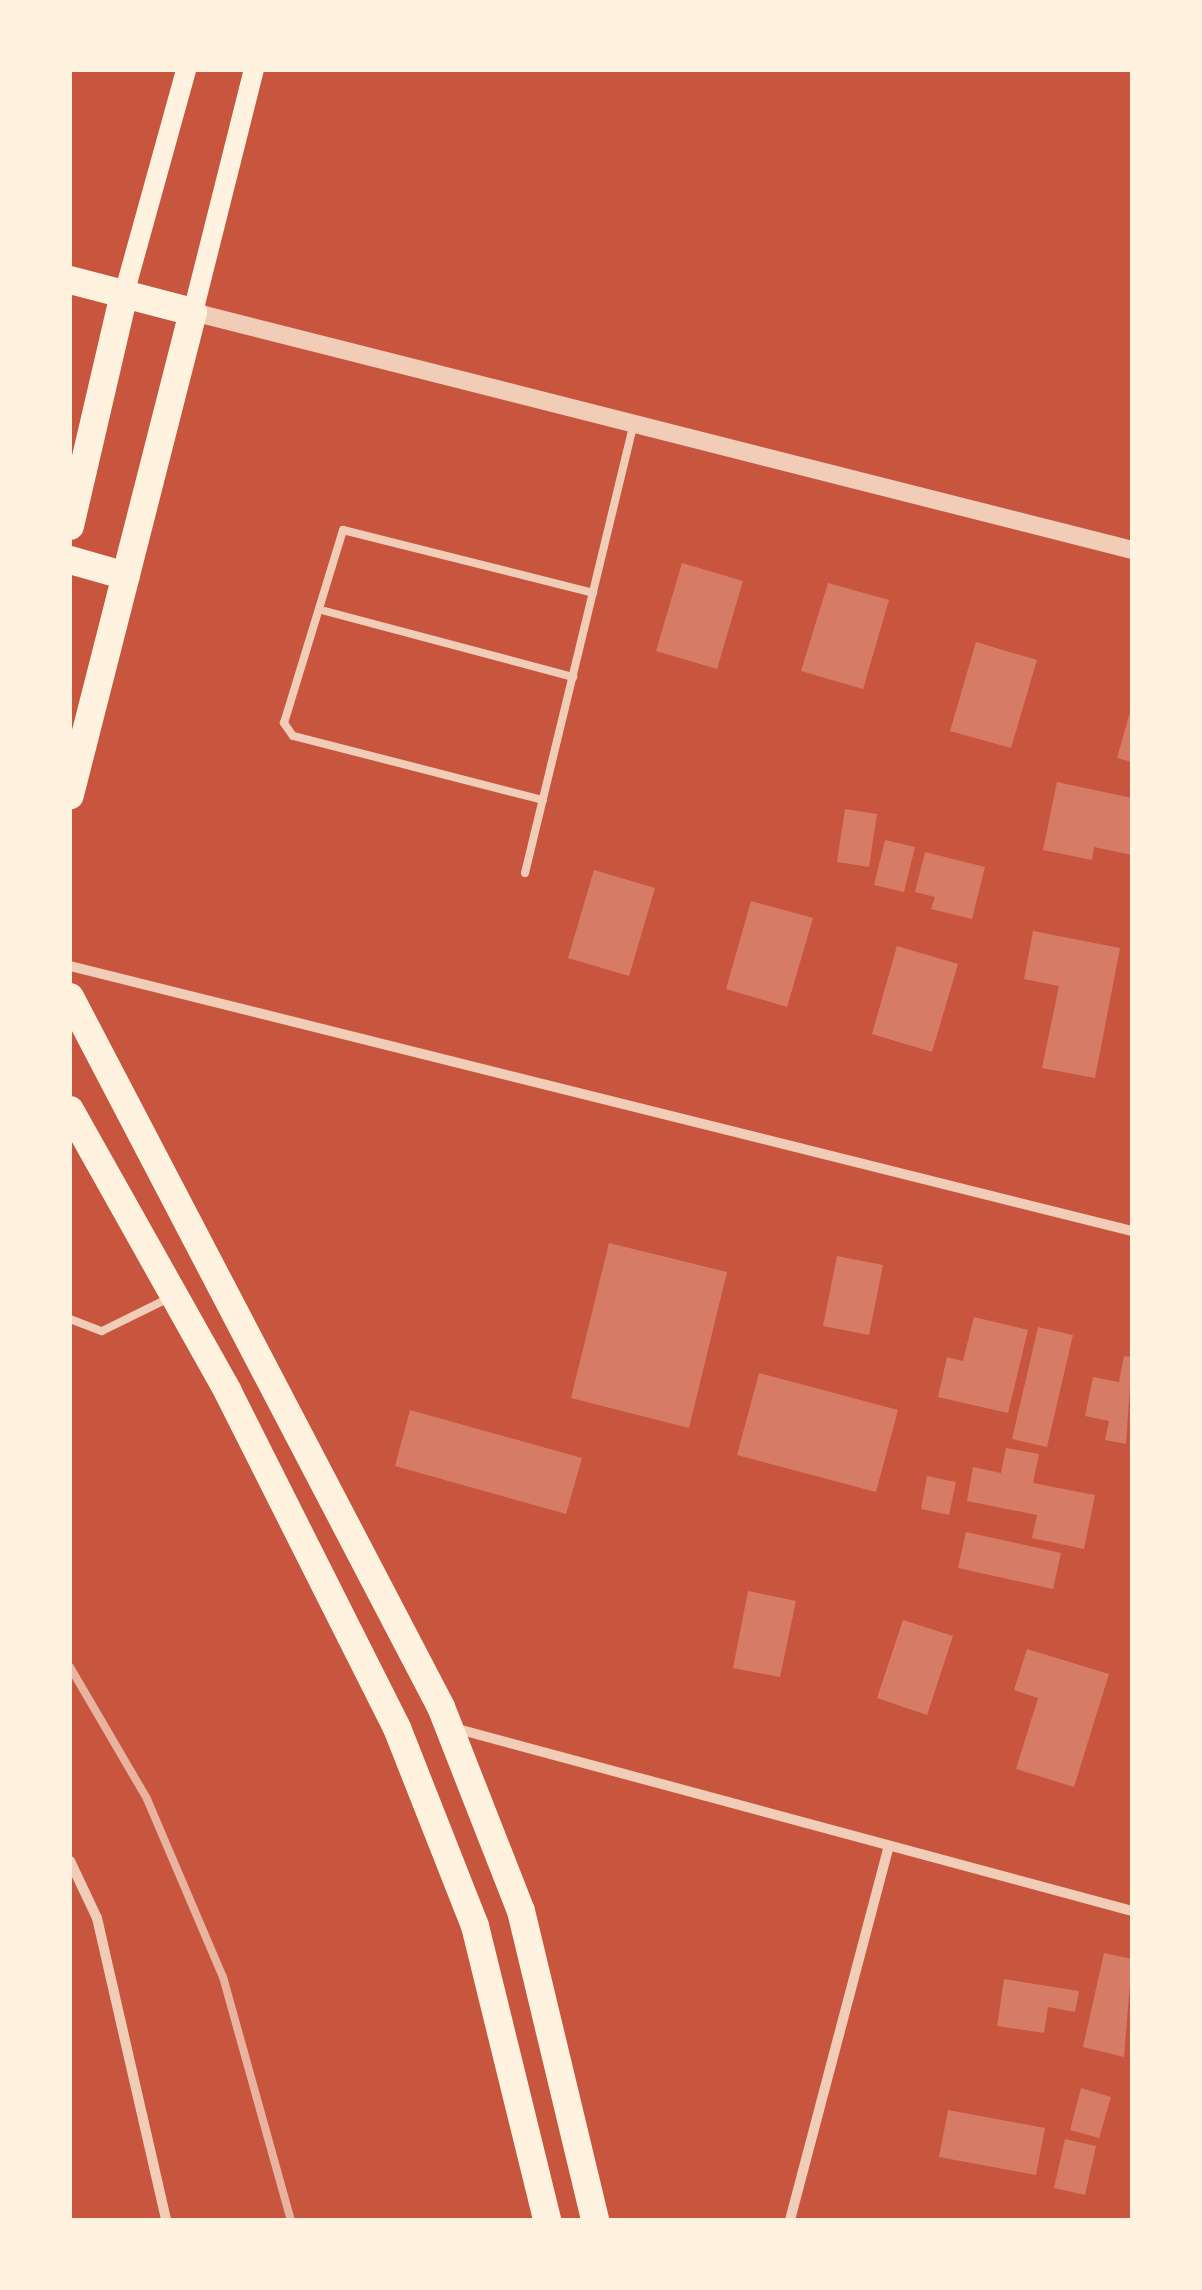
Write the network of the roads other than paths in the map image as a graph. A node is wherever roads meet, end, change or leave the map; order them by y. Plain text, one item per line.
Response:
1 (186, 70) edge
2 (254, 70) edge
3 (70, 280) edge
4 (124, 294) junction
5 (193, 312) junction
6 (634, 424) junction
7 (70, 526) edge
8 (1132, 550) edge
9 (70, 560) edge
10 (126, 576) junction
11 (594, 593) junction
12 (325, 612) junction
13 (573, 676) junction
14 (70, 796) edge
15 (543, 800) junction
16 (525, 873) dead end
17 (70, 966) edge
18 (70, 997) edge
19 (70, 1110) edge
20 (1132, 1232) edge
21 (174, 1295) junction
22 (70, 1318) edge
23 (448, 1726) junction
24 (888, 1850) junction
25 (70, 1861) edge
26 (1132, 1911) edge
27 (166, 2220) edge
28 (547, 2220) edge
29 (595, 2220) edge
30 (790, 2220) edge

1 - 4 main road
2 - 5 main road
3 - 4 highway
4 - 5 highway
4 - 7 highway
5 - 6 street
5 - 10 highway
6 - 8 street
6 - 11 lane
9 - 10 highway
10 - 14 highway
11 - 12 lane
11 - 13 lane
12 - 13 lane
12 - 15 lane
13 - 15 lane
15 - 16 lane
17 - 20 street
18 - 23 highway
19 - 21 highway
21 - 22 lane
21 - 28 highway
23 - 24 street
23 - 29 highway
24 - 26 street
24 - 30 street
25 - 27 street

